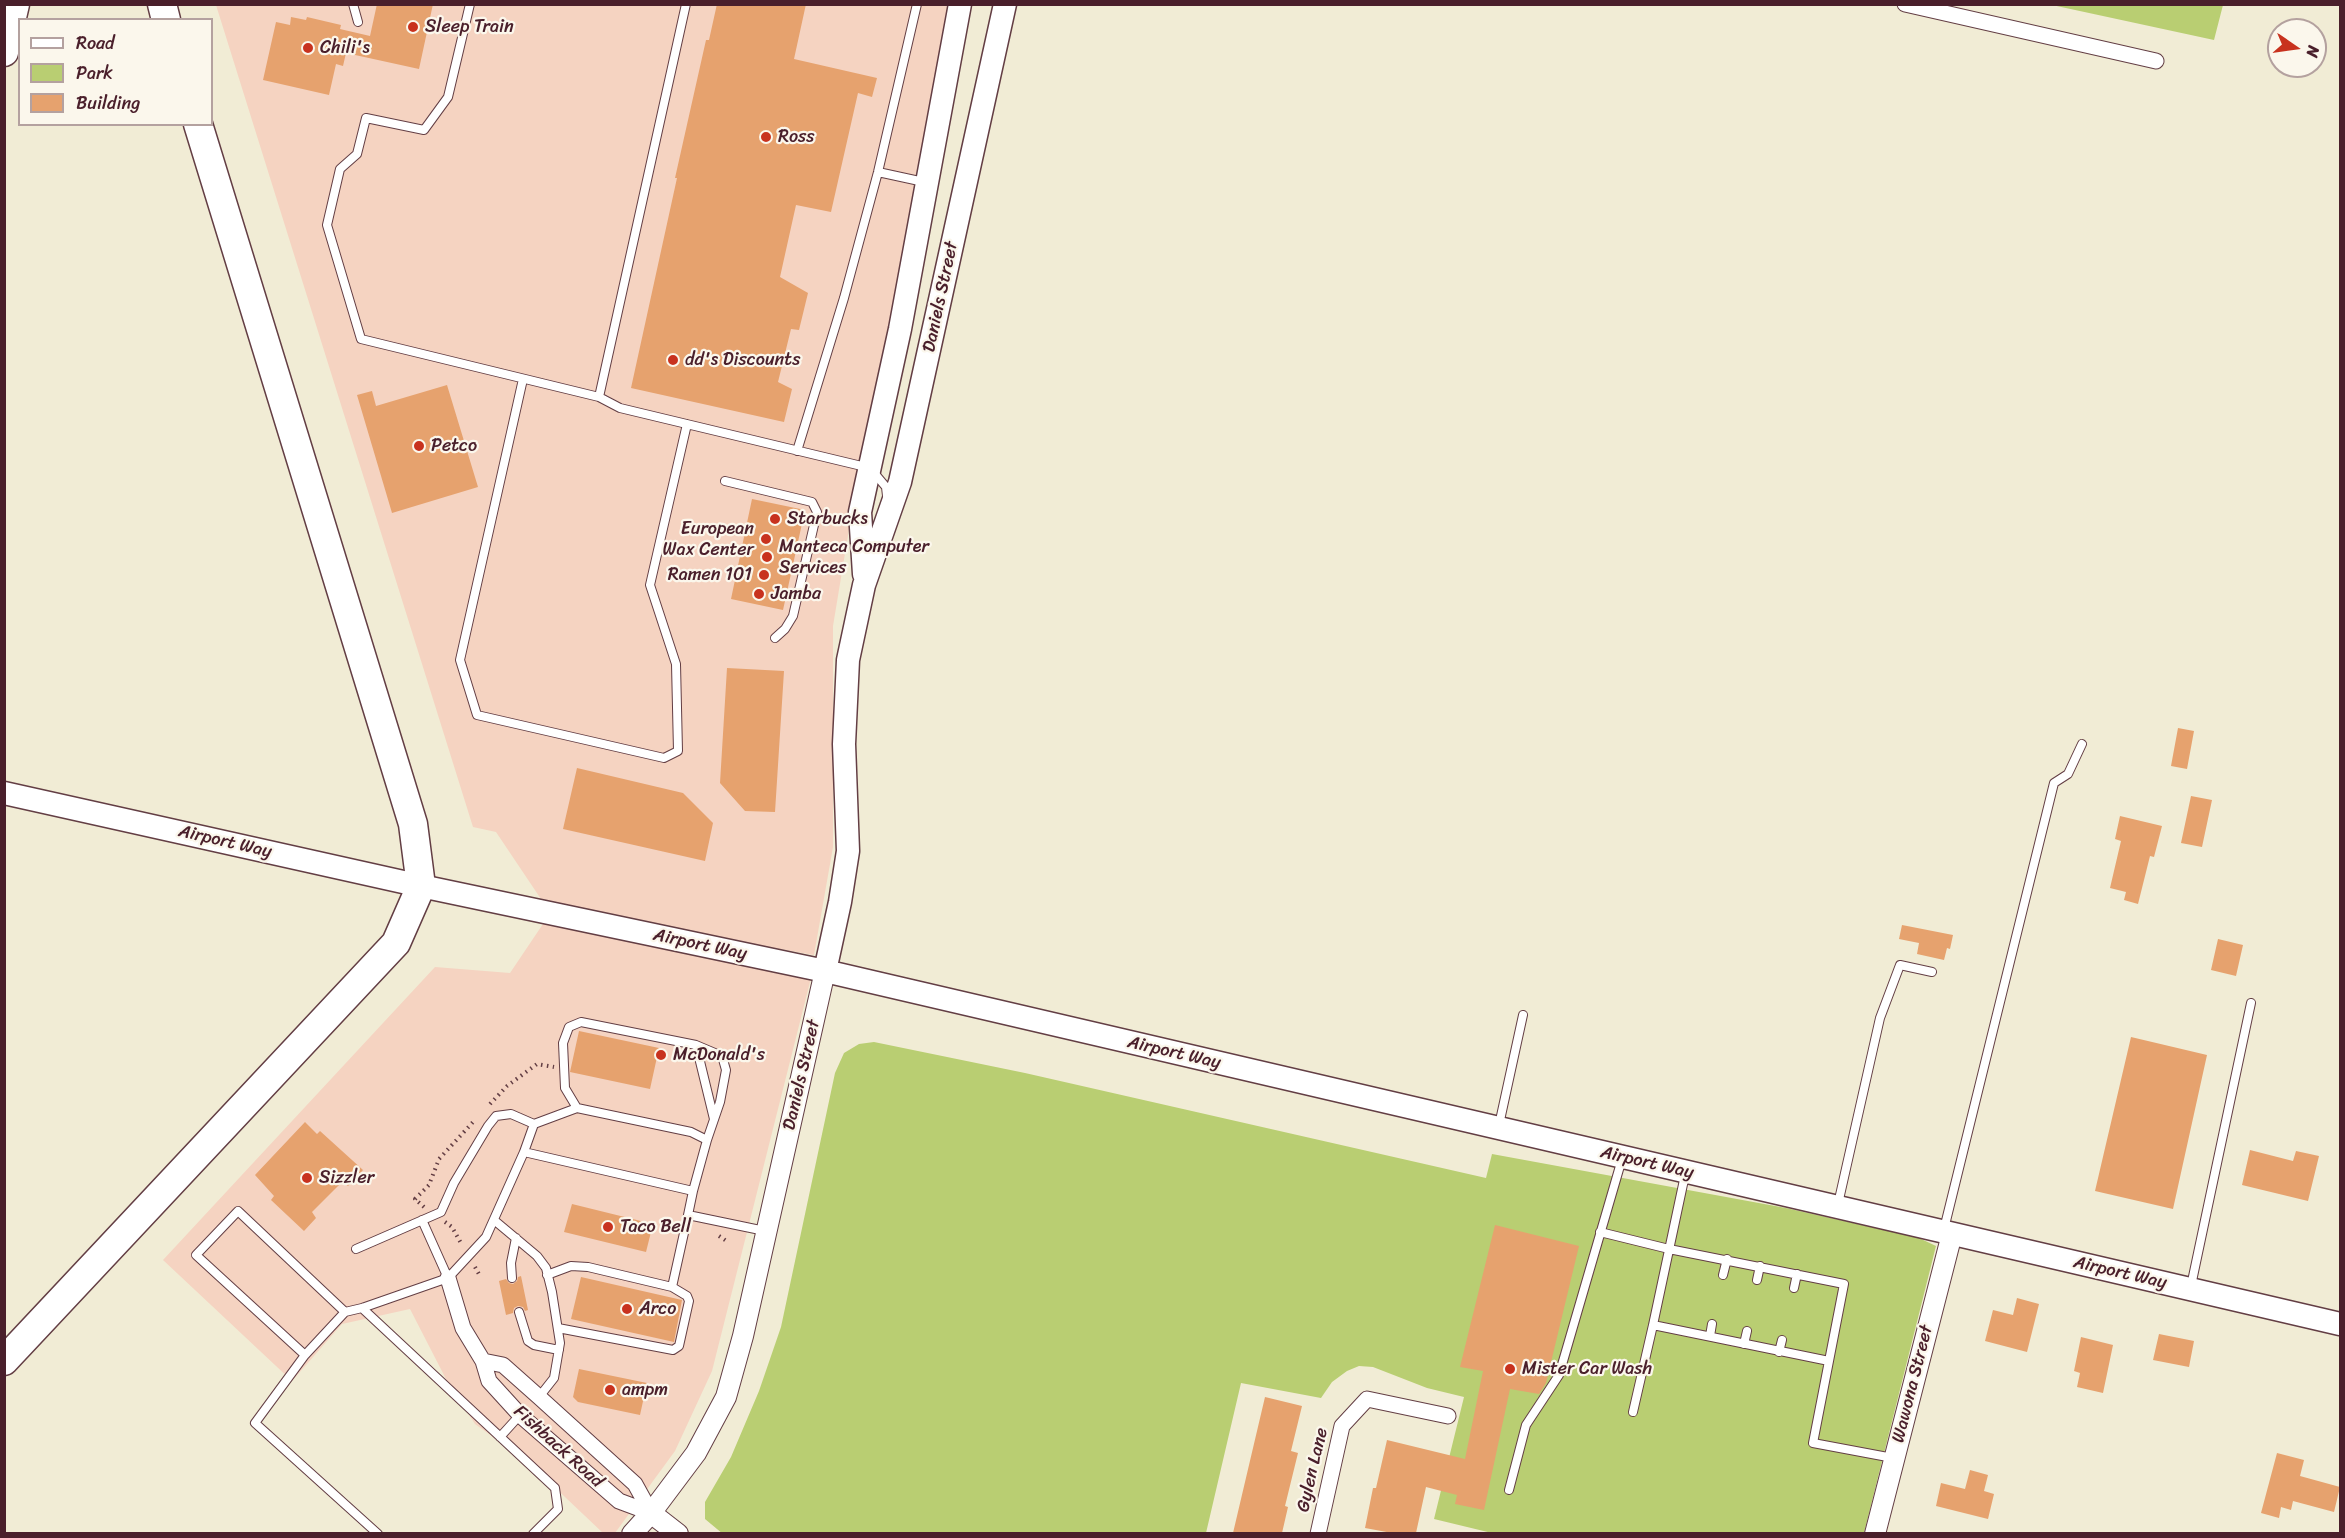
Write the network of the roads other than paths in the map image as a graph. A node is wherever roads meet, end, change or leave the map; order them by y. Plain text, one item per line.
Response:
1 (15, 4) edge
2 (353, 4) edge
3 (470, 4) edge
4 (686, 4) edge
5 (917, 4) edge
6 (960, 4) edge
7 (1005, 4) edge
8 (1905, 4) edge
9 (358, 22) dead end
10 (4, 52) edge
11 (2157, 61) dead end
12 (199, 126) edge
13 (878, 172) junction
14 (928, 183) junction
15 (523, 379) junction
16 (599, 398) junction
17 (687, 424) junction
18 (797, 451) junction
19 (870, 468) junction
20 (725, 481) dead end
21 (889, 516) junction
22 (864, 585) junction
23 (775, 638) dead end
24 (2082, 744) dead end
25 (4, 793) edge
26 (421, 886) junction
27 (825, 971) junction
28 (1932, 972) dead end
29 (2251, 1003) dead end
30 (1522, 1016) dead end
31 (696, 1045) junction
32 (577, 1108) junction
33 (714, 1121) junction
34 (534, 1124) junction
35 (1498, 1128) junction
36 (707, 1140) junction
37 (524, 1152) junction
38 (1622, 1157) junction
39 (1686, 1172) junction
40 (693, 1191) junction
41 (1838, 1207) junction
42 (688, 1215) junction
43 (422, 1220) junction
44 (494, 1220) junction
45 (766, 1232) junction
46 (1600, 1232) junction
47 (1948, 1233) junction
48 (516, 1238) junction
49 (356, 1249) dead end
50 (1669, 1249) junction
51 (1727, 1259) junction
52 (1760, 1266) junction
53 (1797, 1274) junction
54 (547, 1275) junction
55 (1723, 1275) dead end
56 (448, 1278) junction
57 (512, 1278) dead end
58 (1757, 1280) dead end
59 (672, 1287) junction
60 (1794, 1288) dead end
61 (2190, 1290) junction
62 (362, 1308) junction
63 (345, 1312) junction
64 (519, 1312) dead end
65 (1712, 1324) dead end
66 (2340, 1324) edge
67 (1653, 1325) junction
68 (558, 1328) junction
69 (1747, 1331) dead end
70 (1710, 1336) junction
71 (1782, 1340) dead end
72 (1744, 1344) junction
73 (559, 1350) junction
74 (1779, 1352) junction
75 (305, 1355) junction
76 (4, 1361) edge
77 (483, 1361) junction
78 (1829, 1361) junction
79 (539, 1397) junction
80 (1633, 1412) dead end
81 (520, 1415) junction
82 (1448, 1416) dead end
83 (501, 1437) junction
84 (1894, 1458) junction
85 (1509, 1491) dead end
86 (651, 1512) junction
87 (378, 1533) edge
88 (533, 1533) edge
89 (632, 1533) edge
90 (678, 1533) edge
91 (1318, 1533) edge
92 (1875, 1533) edge

1 - 10 highway
2 - 9 lane
3 - 15 lane
4 - 16 lane
5 - 13 lane
6 - 14 main road, Daniels Street
7 - 21 main road, Daniels Street
8 - 11 street
12 - 26 highway
13 - 14 lane
13 - 18 lane
14 - 19 main road, Daniels Street
15 - 16 lane
15 - 17 lane
16 - 17 lane
17 - 18 lane
18 - 19 lane
19 - 21 lane
19 - 22 main road, Daniels Street
20 - 23 lane
21 - 22 main road, Daniels Street
22 - 27 main road, Daniels Street
24 - 47 lane
25 - 26 main road, Airport Way
26 - 27 main road, Airport Way
26 - 76 highway
27 - 35 main road, Airport Way
27 - 45 street, Daniels Street
28 - 41 lane
29 - 61 lane
30 - 35 lane
31 - 32 lane
31 - 33 lane
31 - 33 lane
32 - 34 lane
32 - 36 lane
33 - 36 lane
34 - 37 lane
34 - 43 lane
35 - 38 main road, Airport Way
36 - 40 lane
37 - 40 lane
37 - 44 lane
38 - 39 main road, Airport Way
38 - 46 lane
39 - 41 main road, Airport Way
39 - 50 lane
40 - 42 lane
41 - 47 main road, Airport Way
42 - 45 lane
42 - 59 lane
43 - 49 lane
43 - 56 lane
44 - 48 lane
44 - 56 lane
45 - 86 street, Daniels Street
46 - 50 lane
46 - 85 lane
47 - 61 main road, Airport Way
47 - 84 street, Wawona Street
48 - 54 lane
48 - 57 lane
50 - 51 lane
50 - 67 lane
51 - 52 lane
51 - 55 lane
52 - 53 lane
52 - 58 lane
53 - 60 lane
53 - 78 lane
54 - 59 lane
54 - 68 lane
56 - 62 lane
56 - 77 street, Fishback Road
59 - 68 lane
61 - 66 main road, Airport Way
62 - 63 lane
62 - 83 lane
63 - 75 lane
63 - 75 lane
64 - 73 lane
65 - 70 lane
67 - 70 lane
67 - 80 lane
68 - 73 lane
69 - 72 lane
70 - 72 lane
71 - 74 lane
72 - 74 lane
73 - 79 lane
74 - 78 lane
75 - 87 lane
77 - 79 street, Fishback Road
77 - 81 street, Fishback Road
78 - 84 lane
79 - 86 street, Fishback Road
81 - 83 lane
81 - 86 street, Fishback Road
82 - 91 street, Gylen Lane
83 - 88 lane
84 - 92 street, Wawona Street
86 - 89 street, Daniels Street
86 - 90 street, Fishback Road

